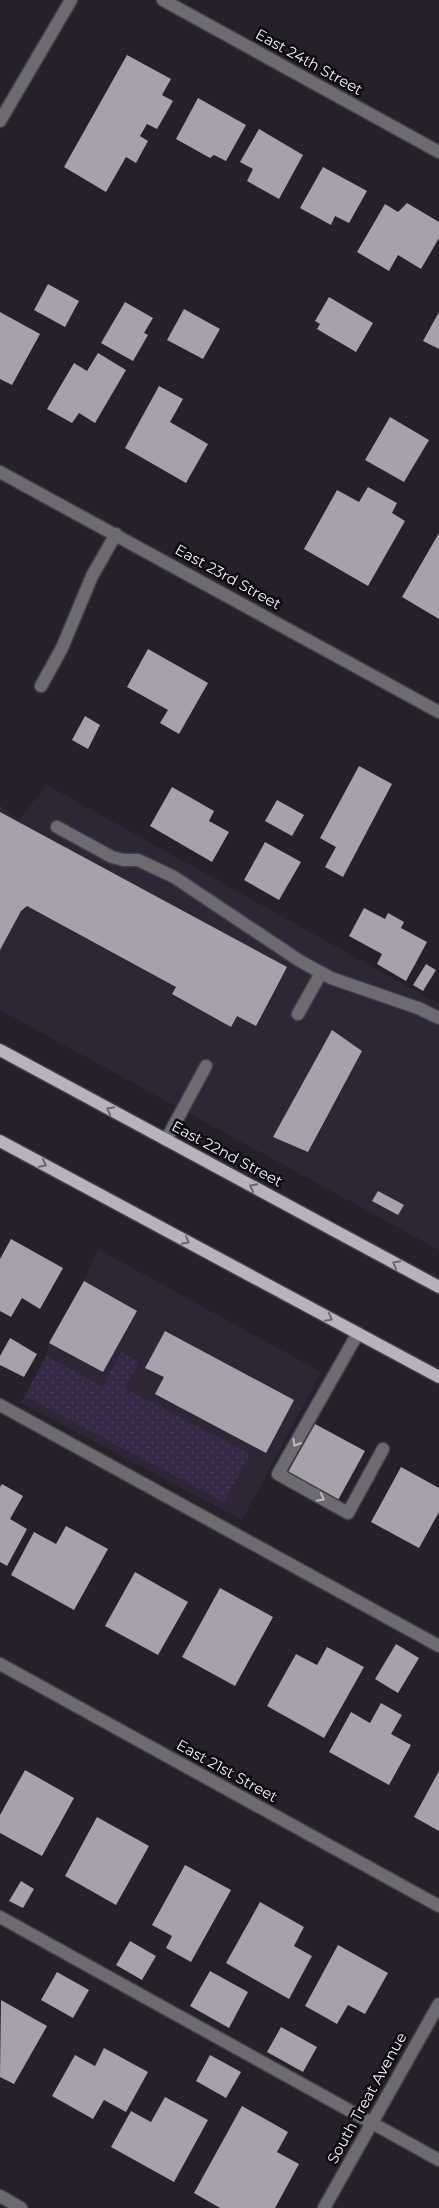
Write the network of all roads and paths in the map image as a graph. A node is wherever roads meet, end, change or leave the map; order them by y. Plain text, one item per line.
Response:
1 (71, 0) edge
2 (163, 0) edge
3 (0, 122) edge
4 (439, 152) edge
5 (0, 472) edge
6 (116, 534) junction
7 (41, 686) dead end
8 (439, 712) edge
9 (57, 827) dead end
10 (321, 973) junction
11 (298, 1014) dead end
12 (439, 1018) edge
13 (0, 1050) edge
14 (206, 1066) dead end
15 (166, 1140) junction
16 (0, 1141) edge
17 (439, 1287) edge
18 (358, 1333) junction
19 (439, 1376) edge
20 (0, 1405) edge
21 (383, 1450) dead end
22 (439, 1646) edge
23 (0, 1664) edge
24 (439, 1906) edge
25 (0, 1917) edge
26 (439, 2004) edge
27 (371, 2122) junction
28 (439, 2160) edge
29 (0, 2196) edge
30 (21, 2208) edge
31 (324, 2208) edge

1 - 3 street
2 - 4 street, East 24th Street
5 - 6 street, East 23rd Street
6 - 7 street
6 - 8 street, East 23rd Street
9 - 10 street
10 - 11 street
10 - 12 street
15 -> 13 main road, East 22nd Street
14 - 15 street
17 -> 15 main road, East 22nd Street
16 -> 18 main road
18 - 19 main road
18 -> 21 street
20 - 22 street
23 - 24 street, East 21st Street
25 - 27 street
26 - 27 street, South Treat Avenue
27 - 28 street
27 - 31 street, South Treat Avenue
29 - 30 street

